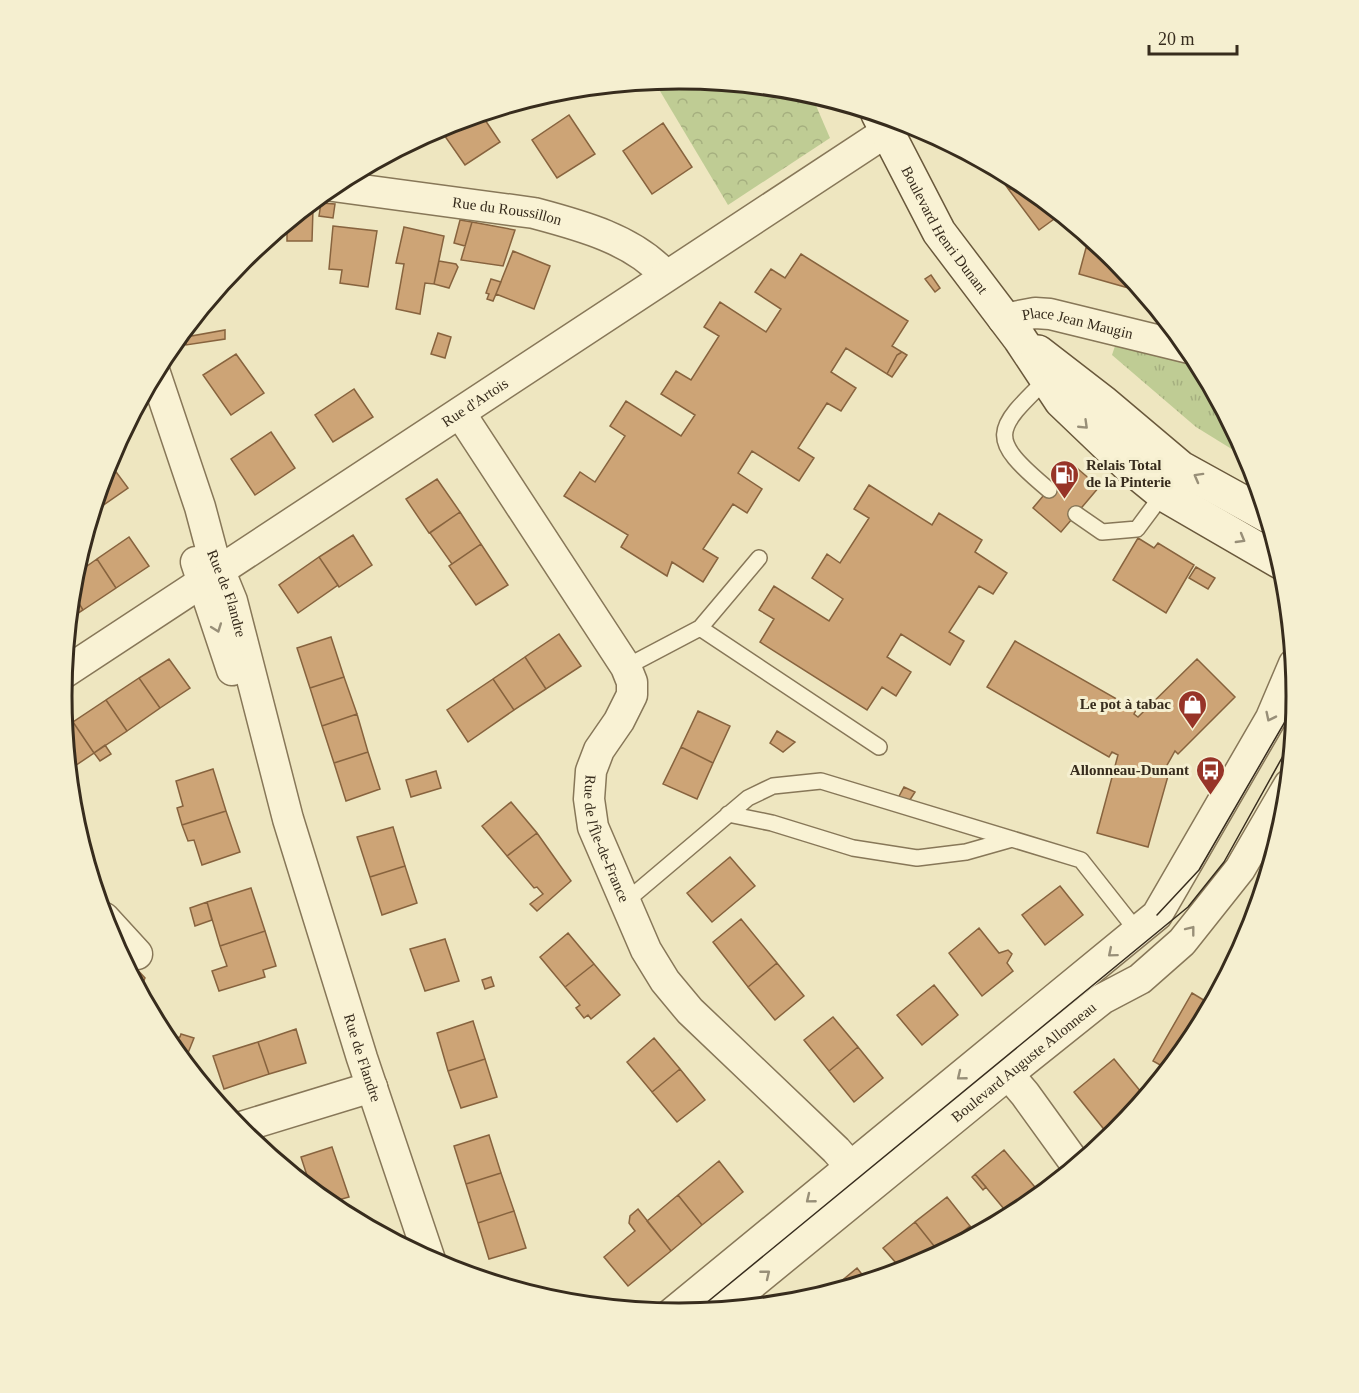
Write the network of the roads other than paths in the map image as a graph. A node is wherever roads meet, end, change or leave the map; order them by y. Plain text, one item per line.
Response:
1 (882, 123) edge
2 (347, 188) edge
3 (665, 275) junction
4 (1012, 329) junction
5 (1174, 344) edge
6 (1052, 374) junction
7 (158, 385) edge
8 (148, 402) edge
9 (460, 413) junction
10 (1049, 490) dead end
11 (1163, 494) junction
12 (1258, 510) edge
13 (1076, 514) dead end
14 (1270, 557) edge
15 (759, 558) dead end
16 (210, 575) junction
17 (700, 627) junction
18 (73, 667) edge
19 (626, 667) junction
20 (1287, 681) edge
21 (879, 747) dead end
22 (1277, 806) edge
23 (728, 814) junction
24 (1012, 839) junction
25 (625, 902) junction
26 (1147, 923) junction
27 (122, 938) edge
28 (137, 954) dead end
29 (1008, 1074) junction
30 (372, 1087) junction
31 (249, 1125) edge
32 (1072, 1159) edge
33 (850, 1166) junction
34 (426, 1248) edge
35 (730, 1302) edge
36 (683, 1304) edge

1 - 3 street, Rue d'Artois
1 - 4 street, Boulevard Henri Dunant
2 - 3 street, Rue du Roussillon
3 - 9 street, Rue d'Artois
4 - 5 street, Place Jean Maugin
4 - 6 street, Boulevard Henri Dunant
6 - 10 lane
6 -> 11 street, Boulevard Henri Dunant
12 -> 6 street, Boulevard Henri Dunant
7 - 16 street, Rue de Flandre
8 - 16 street, Rue de Flandre
9 - 16 street, Rue d'Artois
9 - 19 street, Rue de l'Île-de-France
11 - 13 lane
11 -> 14 street, Boulevard Henri Dunant
15 - 17 lane
16 - 18 street, Rue d'Artois
16 - 30 street, Rue de Flandre
17 - 19 lane
17 - 21 lane
19 - 25 street, Rue de l'Île-de-France
20 -> 26 street
29 -> 22 street, Boulevard Auguste Allonneau
23 - 24 lane
23 - 24 lane
23 - 25 lane
24 - 26 lane
25 - 33 street, Rue de l'Île-de-France
26 -> 33 street
27 - 28 street
29 - 32 street
35 -> 29 street, Boulevard Auguste Allonneau
30 - 31 street
30 - 34 street, Rue de Flandre
33 -> 36 street

